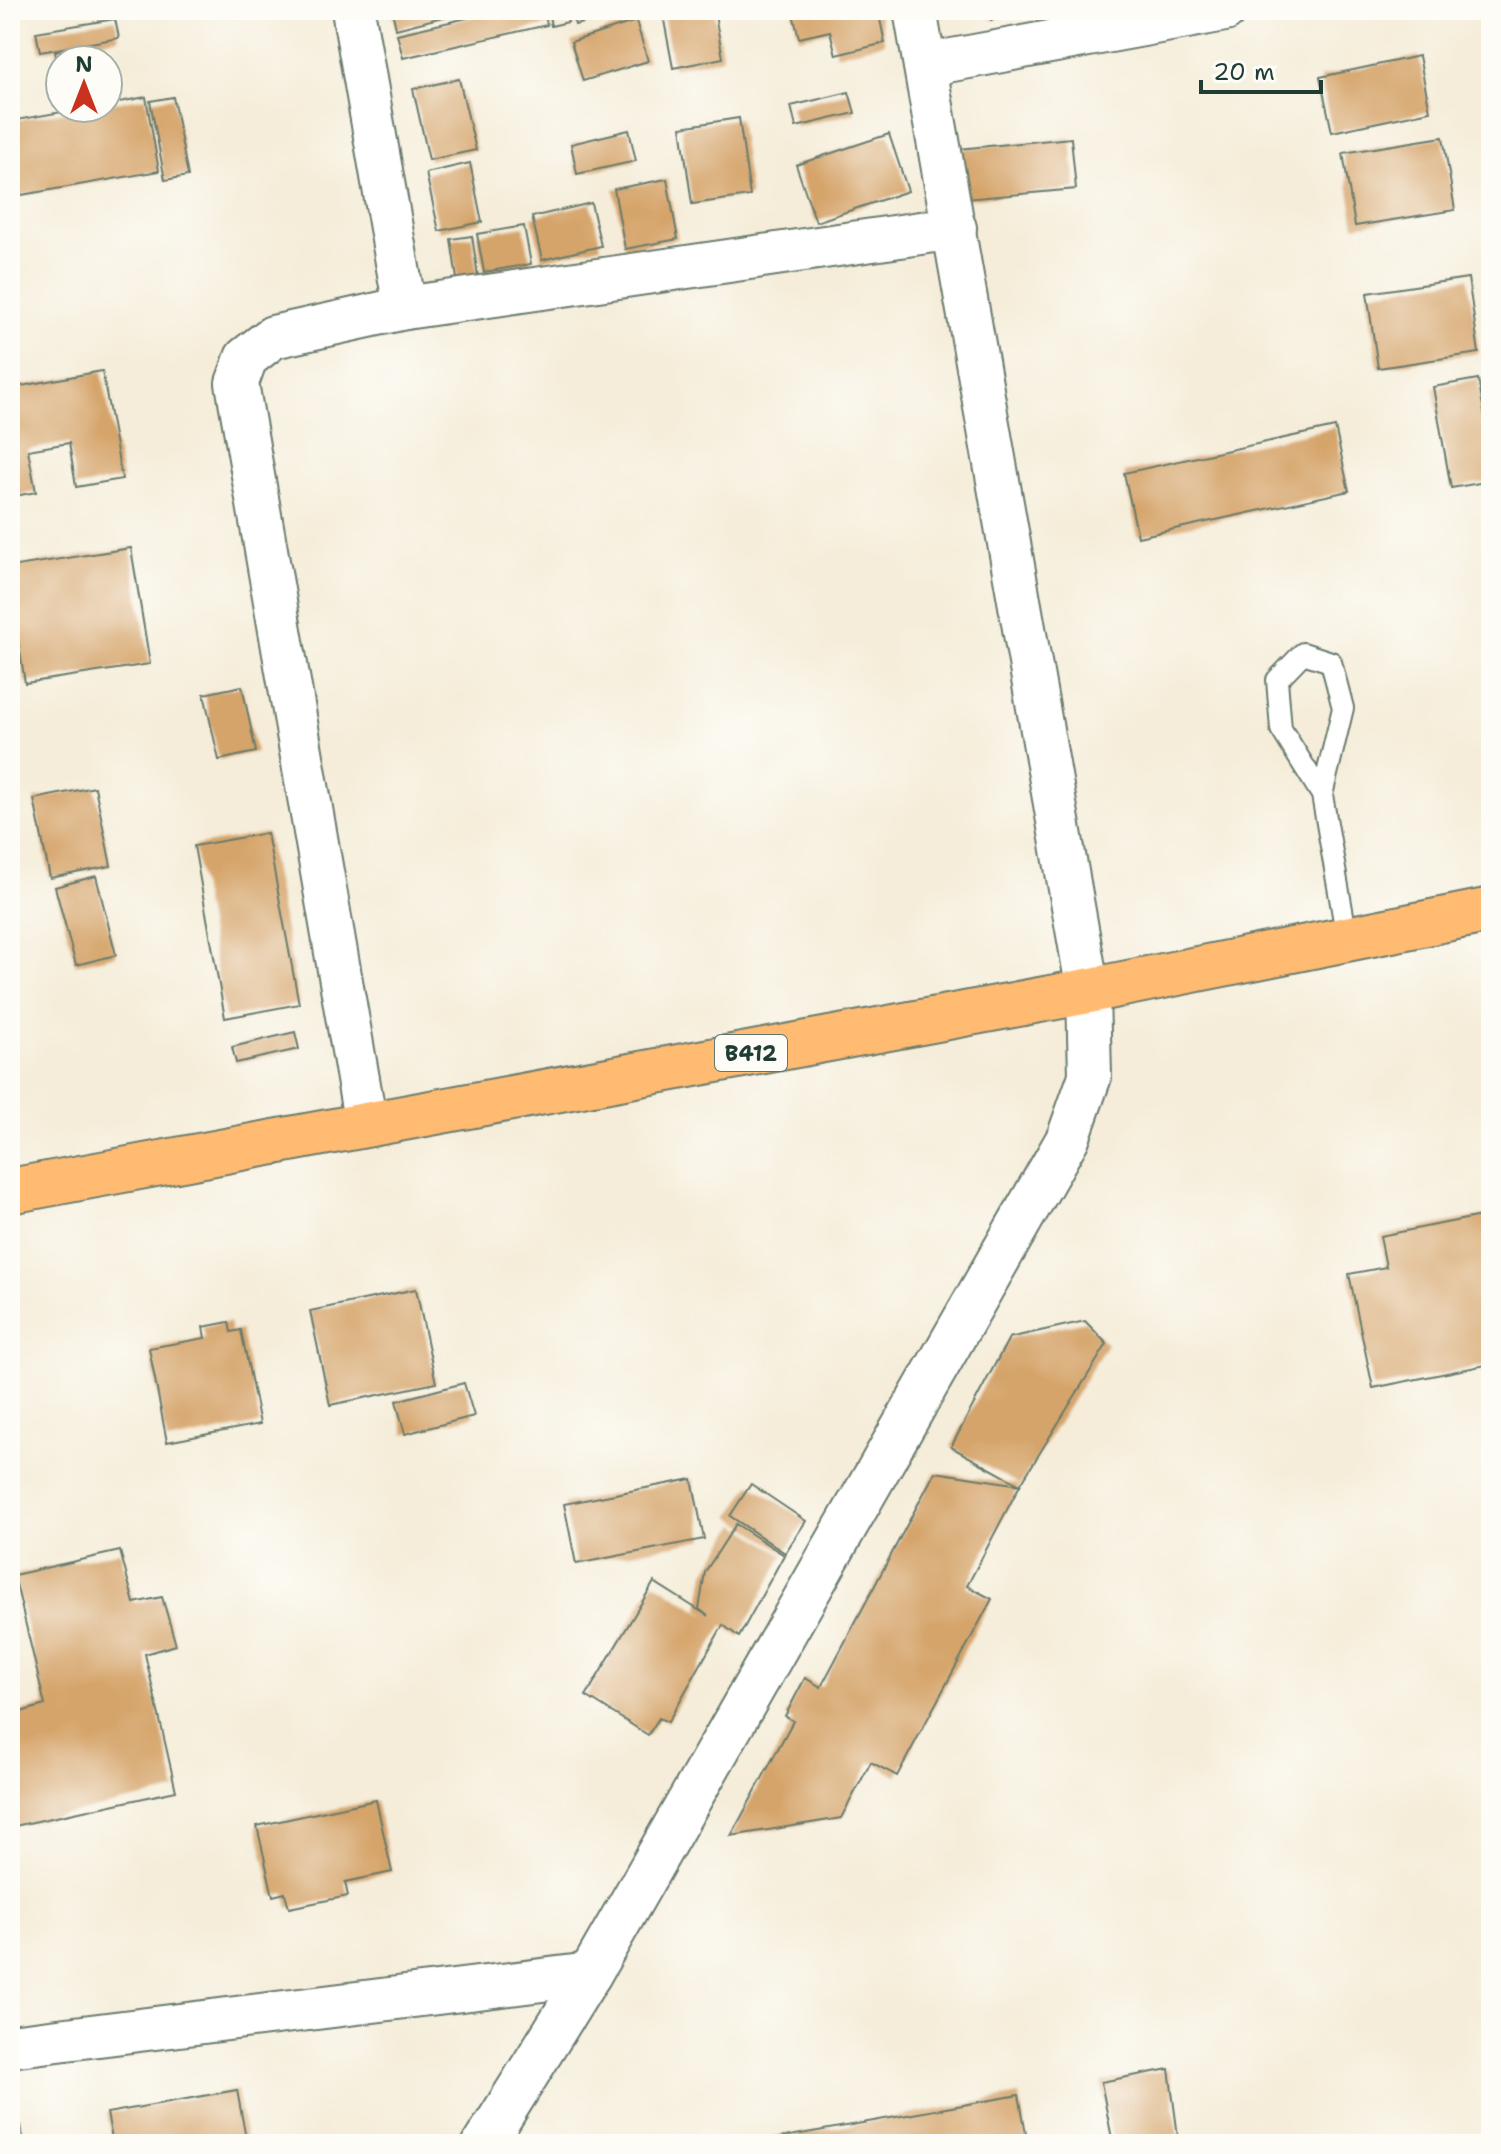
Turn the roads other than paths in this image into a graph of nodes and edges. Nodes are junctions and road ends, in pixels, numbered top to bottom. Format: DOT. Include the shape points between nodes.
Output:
graph roads {
  1 [pos="353,10"];
  2 [pos="915,10"];
  3 [pos="1225,10"];
  4 [pos="925,65"];
  5 [pos="955,228"];
  6 [pos="405,308"];
  7 [pos="1322,795"];
  8 [pos="1491,910"];
  9 [pos="1347,938"];
  10 [pos="1088,991"];
  11 [pos="366,1125"];
  12 [pos="10,1191"];
  13 [pos="590,1974"];
  14 [pos="10,2046"];
  15 [pos="484,2144"];
  1 -- 6 [label="street"];
  2 -- 4 [label="street"];
  3 -- 4 [label="street"];
  4 -- 5 [label="street"];
  5 -- 6 [label="street"];
  5 -- 10 [label="street"];
  6 -- 11 [label="street" via="273,337 246,358 237,383"];
  7 -- 7 [label="lane" via="1343,708 1331,662 1303,653 1277,680 1281,729"];
  7 -- 9 [label="lane"];
  8 -- 9 [label="main road, B412"];
  9 -- 10 [label="main road, B412"];
  10 -- 11 [label="main road, B412"];
  10 -- 13 [label="street" via="1090,1076 1068,1138"];
  11 -- 12 [label="main road, B412"];
  13 -- 14 [label="street"];
  13 -- 15 [label="street"];
}
